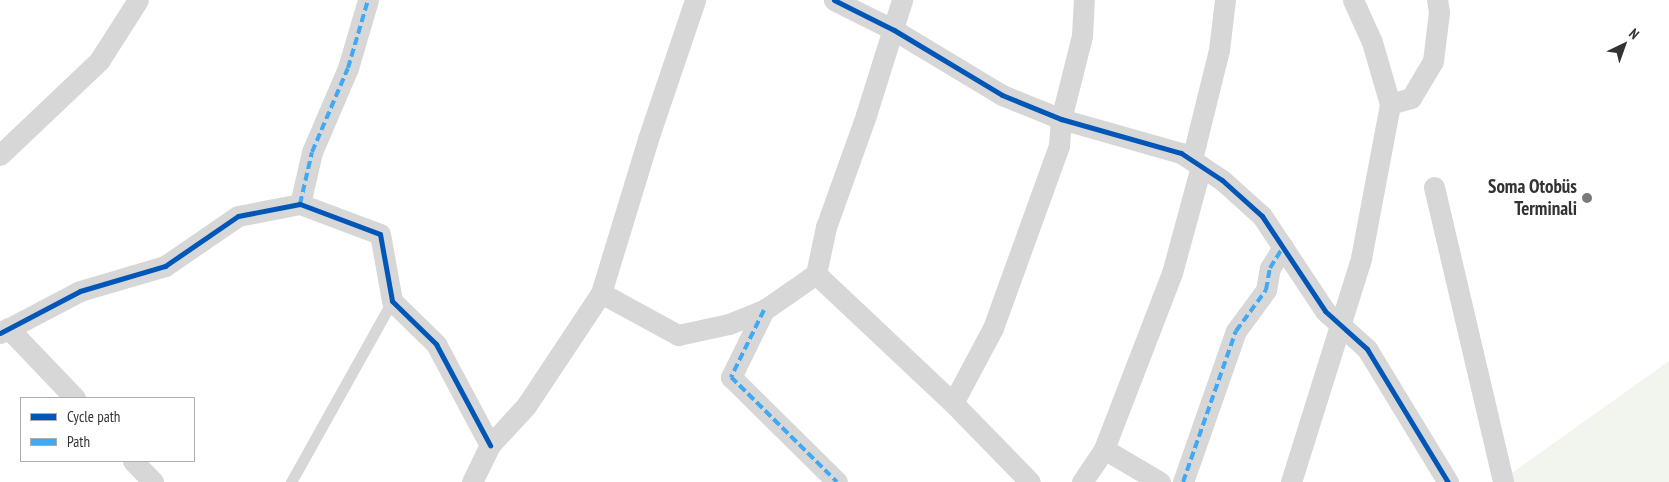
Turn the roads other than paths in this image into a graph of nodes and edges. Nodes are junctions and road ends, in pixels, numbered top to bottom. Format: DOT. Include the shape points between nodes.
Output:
graph roads {
  1 [pos="138,0"];
  2 [pos="368,0"];
  3 [pos="695,0"];
  4 [pos="834,0"];
  5 [pos="902,0"];
  6 [pos="1084,0"];
  7 [pos="1226,0"];
  8 [pos="1353,0"];
  9 [pos="1437,0"];
  10 [pos="894,30"];
  11 [pos="1390,104"];
  12 [pos="1060,119"];
  13 [pos="0,155"];
  14 [pos="1196,162"];
  15 [pos="1434,187"];
  16 [pos="300,204"];
  17 [pos="1283,247"];
  18 [pos="816,274"];
  19 [pos="601,293"];
  20 [pos="392,301"];
  21 [pos="764,310"];
  22 [pos="1339,324"];
  23 [pos="4,330"];
  24 [pos="74,397"];
  25 [pos="953,403"];
  26 [pos="490,445"];
  27 [pos="1104,449"];
  28 [pos="134,462"];
  29 [pos="153,482"];
  30 [pos="291,482"];
  31 [pos="472,482"];
  32 [pos="838,482"];
  33 [pos="1030,482"];
  34 [pos="1082,482"];
  35 [pos="1160,482"];
  36 [pos="1182,482"];
  37 [pos="1291,482"];
  38 [pos="1448,482"];
  39 [pos="1503,482"];
  1 -- 13 [label="street" via="99,60"];
  2 -- 16 [label="street" via="348,68 312,152"];
  3 -- 19 [label="street"];
  4 -- 10 [label="street"];
  5 -- 10 [label="street"];
  6 -- 12 [label="street" via="1082,36"];
  7 -- 14 [label="street"];
  8 -- 11 [label="street" via="1372,42"];
  9 -- 11 [label="street" via="1439,12 1433,61 1411,98"];
  10 -- 12 [label="street" via="1002,95"];
  10 -- 18 [label="street" via="826,227"];
  11 -- 22 [label="street" via="1361,258"];
  12 -- 14 [label="street" via="1181,152"];
  12 -- 25 [label="street" via="1058,146 993,328"];
  14 -- 17 [label="street" via="1222,180 1262,216"];
  14 -- 27 [label="street" via="1172,273"];
  15 -- 39 [label="street"];
  16 -- 20 [label="street" via="380,234"];
  16 -- 23 [label="street" via="238,216 165,266 80,290"];
  17 -- 22 [label="street" via="1325,311"];
  17 -- 36 [label="street" via="1270,268 1266,290 1236,331"];
  18 -- 21 [label="street"];
  18 -- 25 [label="street"];
  19 -- 21 [label="street" via="678,335 729,324"];
  19 -- 26 [label="street" via="526,406"];
  20 -- 26 [label="street" via="436,344"];
  20 -- 30 [label="lane"];
  21 -- 32 [label="street" via="731,377"];
  22 -- 37 [label="street"];
  22 -- 38 [label="street" via="1367,349"];
  23 -- 24 [label="street"];
  25 -- 33 [label="street"];
  26 -- 31 [label="street"];
  27 -- 34 [label="street"];
  27 -- 35 [label="street"];
  28 -- 29 [label="street"];
}
